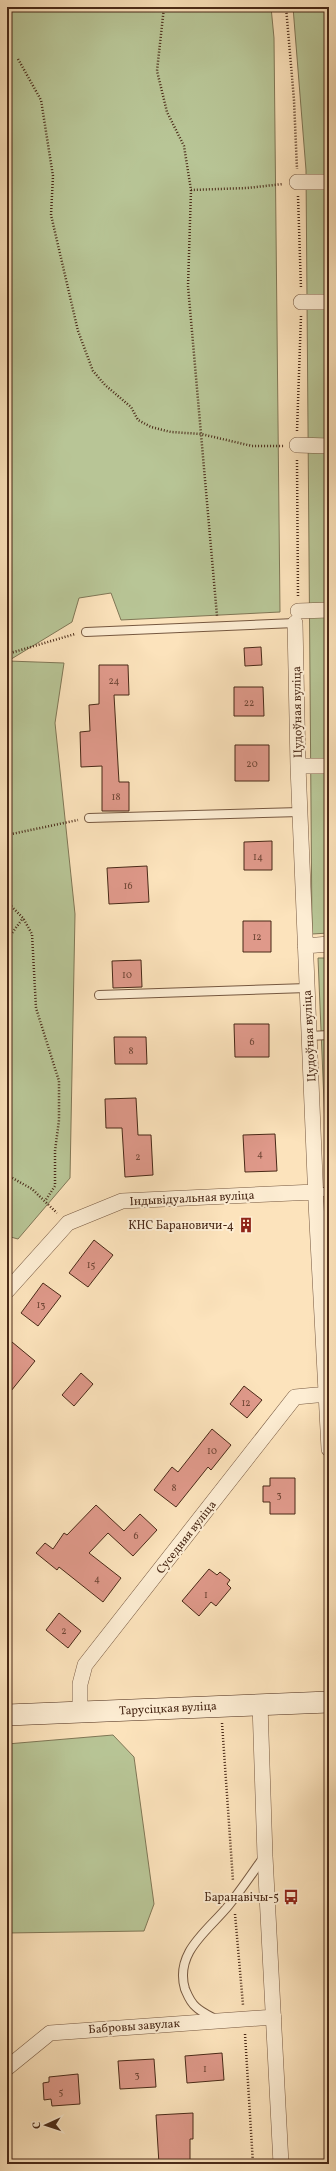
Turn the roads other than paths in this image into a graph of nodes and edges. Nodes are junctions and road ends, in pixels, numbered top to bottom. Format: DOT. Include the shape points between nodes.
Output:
graph roads {
  1 [pos="297,182"];
  2 [pos="329,182"];
  3 [pos="301,302"];
  4 [pos="329,302"];
  5 [pos="297,445"];
  6 [pos="329,446"];
  7 [pos="329,610"];
  8 [pos="296,617"];
  9 [pos="86,632"];
  10 [pos="298,766"];
  11 [pos="329,766"];
  12 [pos="300,812"];
  13 [pos="89,818"];
  14 [pos="329,944"];
  15 [pos="305,946"];
  16 [pos="307,988"];
  17 [pos="99,995"];
  18 [pos="329,1035"];
  19 [pos="309,1036"];
  20 [pos="322,1192"];
  21 [pos="7,1291"];
  22 [pos="326,1343"];
  23 [pos="327,1394"];
  24 [pos="329,1449"];
  25 [pos="329,1702"];
  26 [pos="260,1704"];
  27 [pos="80,1712"];
  28 [pos="7,1715"];
  29 [pos="265,1856"];
  30 [pos="274,2017"];
  31 [pos="218,2020"];
  32 [pos="7,2068"];
  33 [pos="281,2164"];
  1 -- 2 [label="street"];
  3 -- 4 [label="street"];
  5 -- 6 [label="street"];
  7 -- 8 [label="street"];
  8 -- 9 [label="lane" via="218,626"];
  8 -- 10 [label="street, Цудоўная вуліца"];
  10 -- 11 [label="street"];
  10 -- 12 [label="street, Цудоўная вуліца"];
  12 -- 13 [label="lane"];
  12 -- 15 [label="street, Цудоўная вуліца"];
  14 -- 15 [label="street"];
  15 -- 16 [label="street, Цудоўная вуліца"];
  16 -- 17 [label="lane"];
  16 -- 19 [label="street, Цудоўная вуліца"];
  18 -- 19 [label="lane"];
  19 -- 20 [label="street, Цудоўная вуліца"];
  20 -- 21 [label="street, Індывідуальная вуліца" via="122,1201 68,1223"];
  20 -- 22 [label="street, Цудоўная вуліца"];
  22 -- 23 [label="street, Цудоўная вуліца"];
  23 -- 24 [label="street, Цудоўная вуліца"];
  23 -- 27 [label="street, Суседняя вуліца" via="295,1397 90,1659 80,1684"];
  25 -- 26 [label="street, Тарусіцкая вуліца"];
  26 -- 27 [label="street, Тарусіцкая вуліца"];
  26 -- 29 [label="street"];
  27 -- 28 [label="street, Тарусіцкая вуліца"];
  29 -- 30 [label="street"];
  29 -- 31 [label="lane" via="234,1898 191,1948 183,1966 183,1981 189,2000 196,2008"];
  30 -- 31 [label="street, Бабровы завулак"];
  30 -- 33 [label="street"];
  31 -- 32 [label="street, Бабровы завулак" via="50,2033"];
}
